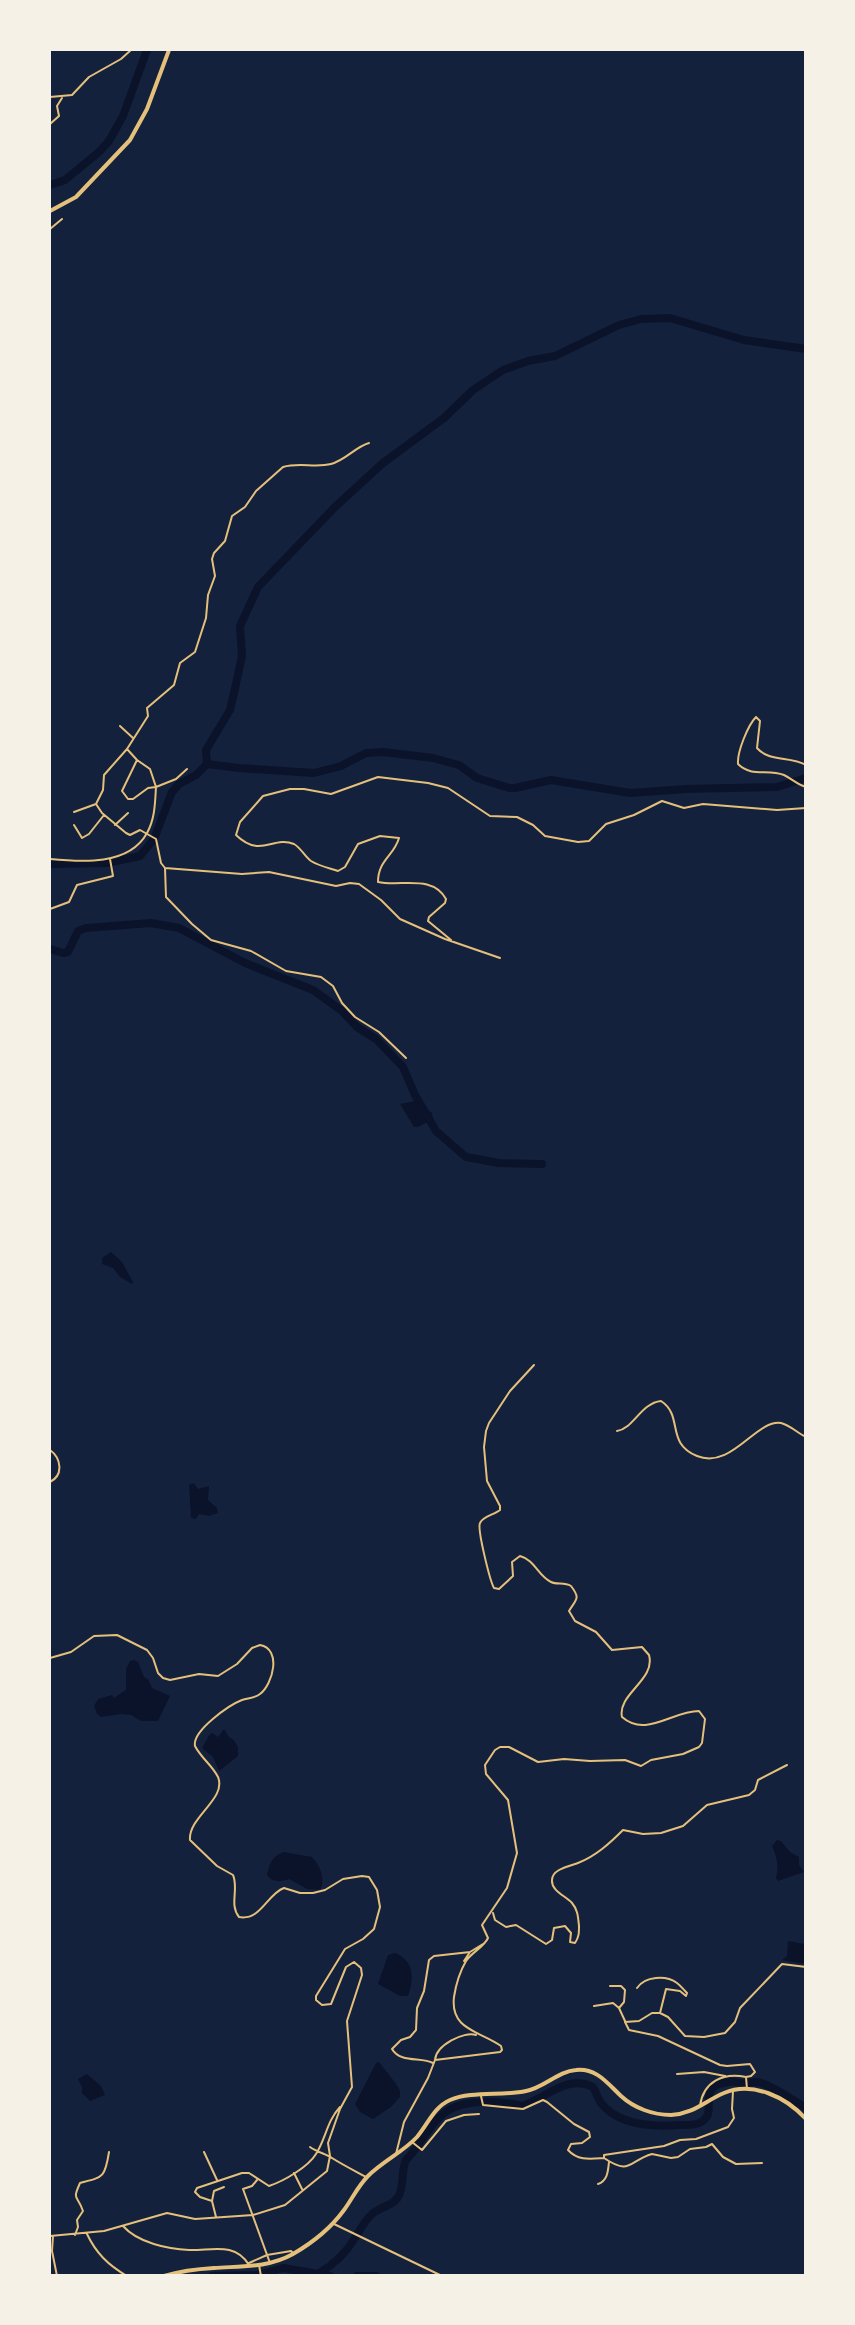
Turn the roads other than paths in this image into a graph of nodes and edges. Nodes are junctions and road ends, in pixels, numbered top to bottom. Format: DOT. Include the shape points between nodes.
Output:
graph roads {
  1 [pos="132,50"];
  2 [pos="169,50"];
  3 [pos="50,97"];
  4 [pos="62,98"];
  5 [pos="50,124"];
  6 [pos="50,211"];
  7 [pos="62,219"];
  8 [pos="50,229"];
  9 [pos="369,443"];
  10 [pos="120,726"];
  11 [pos="133,739"];
  12 [pos="127,749"];
  13 [pos="137,760"];
  14 [pos="806,765"];
  15 [pos="187,769"];
  16 [pos="156,787"];
  17 [pos="806,787"];
  18 [pos="96,804"];
  19 [pos="806,808"];
  20 [pos="74,812"];
  21 [pos="128,813"];
  22 [pos="104,815"];
  23 [pos="74,825"];
  24 [pos="115,825"];
  25 [pos="147,834"];
  26 [pos="50,859"];
  27 [pos="111,861"];
  28 [pos="165,868"];
  29 [pos="50,909"];
  30 [pos="451,940"];
  31 [pos="500,958"];
  32 [pos="406,1058"];
  33 [pos="534,1365"];
  34 [pos="617,1431"];
  35 [pos="806,1437"];
  36 [pos="50,1450"];
  37 [pos="50,1482"];
  38 [pos="50,1658"];
  39 [pos="787,1765"];
  40 [pos="495,1907"];
  41 [pos="485,1944"];
  42 [pos="470,1952"];
  43 [pos="464,1964"];
  44 [pos="806,1967"];
  45 [pos="610,1986"];
  46 [pos="637,1988"];
  47 [pos="594,2006"];
  48 [pos="619,2008"];
  49 [pos="660,2013"];
  50 [pos="626,2022"];
  51 [pos="477,2035"];
  52 [pos="434,2062"];
  53 [pos="678,2074"];
  54 [pos="725,2076"];
  55 [pos="746,2077"];
  56 [pos="747,2087"];
  57 [pos="734,2090"];
  58 [pos="482,2098"];
  59 [pos="342,2105"];
  60 [pos="701,2107"];
  61 [pos="480,2114"];
  62 [pos="806,2119"];
  63 [pos="328,2123"];
  64 [pos="334,2125"];
  65 [pos="414,2143"];
  66 [pos="310,2147"];
  67 [pos="109,2152"];
  68 [pos="204,2152"];
  69 [pos="318,2152"];
  70 [pos="396,2155"];
  71 [pos="330,2156"];
  72 [pos="604,2158"];
  73 [pos="609,2162"];
  74 [pos="762,2163"];
  75 [pos="294,2173"];
  76 [pos="366,2177"];
  77 [pos="217,2180"];
  78 [pos="257,2180"];
  79 [pos="598,2184"];
  80 [pos="224,2187"];
  81 [pos="302,2191"];
  82 [pos="212,2201"];
  83 [pos="253,2215"];
  84 [pos="216,2217"];
  85 [pos="333,2223"];
  86 [pos="123,2226"];
  87 [pos="87,2234"];
  88 [pos="75,2235"];
  89 [pos="51,2236"];
  90 [pos="293,2254"];
  91 [pos="267,2255"];
  92 [pos="270,2263"];
  93 [pos="249,2265"];
  94 [pos="260,2267"];
  95 [pos="172,2275"];
  96 [pos="57,2276"];
  97 [pos="127,2276"];
  98 [pos="164,2276"];
  99 [pos="261,2276"];
  100 [pos="442,2276"];
  1 -- 4 [label="street" via="88,77 72,95"];
  2 -- 6 [label="main road" via="147,110 130,140 83,191"];
  3 -- 4 [label="street"];
  4 -- 5 [label="street" via="57,106 59,116"];
  7 -- 8 [label="street"];
  9 -- 11 [label="street" via="335,463 284,467 232,516 225,541 212,559 215,576 195,652 180,663 174,685 147,708 148,716"];
  10 -- 11 [label="street"];
  11 -- 12 [label="street"];
  12 -- 13 [label="street"];
  12 -- 18 [label="street" via="104,775 104,790"];
  13 -- 16 [label="street" via="150,769"];
  13 -- 16 [label="street" via="123,795 133,799"];
  14 -- 17 [label="street" via="764,754 757,748 760,721 756,717 750,723 740,748 738,764 743,770 784,776"];
  15 -- 16 [label="street" via="176,779"];
  16 -- 25 [label="street"];
  18 -- 20 [label="street"];
  18 -- 22 [label="street"];
  19 -- 30 [label="street" via="777,810 703,804 684,808 662,801 606,824 589,842 578,843 545,836 517,817 490,816 447,788 378,777 331,794 290,789 262,796 240,822 236,835 245,843 256,847 295,844 310,861 338,871 345,867 358,844 380,836 399,838 379,870 378,882 435,886 446,899 428,921"];
  21 -- 24 [label="street"];
  22 -- 23 [label="street" via="82,837"];
  22 -- 24 [label="street"];
  24 -- 25 [label="street" via="126,834 140,830"];
  25 -- 27 [label="street"];
  25 -- 28 [label="street" via="156,839"];
  26 -- 27 [label="street"];
  27 -- 29 [label="street" via="113,876 80,884 69,902"];
  28 -- 30 [label="street" via="269,872 336,886 359,884 400,919"];
  28 -- 32 [label="street" via="166,897 211,940 251,951 286,971 321,976 355,1017 379,1032"];
  30 -- 31 [label="street"];
  33 -- 40 [label="street" via="510,1390 486,1431 487,1481 500,1506 479,1526 491,1582 496,1589 511,1578 512,1562 520,1556 552,1583 571,1586 577,1601 569,1611 575,1621 599,1635 612,1650 642,1647 649,1655 650,1667 626,1701 622,1718 645,1726 696,1711 705,1724 699,1747 641,1766 625,1760 538,1762 509,1747 495,1750 485,1765 486,1774 508,1800 517,1848 515,1867"];
  34 -- 35 [label="street" via="652,1403 661,1401 673,1412 678,1440 700,1457 730,1452 773,1424 786,1425"];
  36 -- 37 [label="street" via="58,1460 59,1472"];
  38 -- 59 [label="street" via="71,1652 94,1636 117,1635 147,1650 158,1673 170,1680 199,1674 218,1676 256,1646 264,1645 271,1651 273,1670 264,1691 235,1704 196,1737 195,1746 212,1766 219,1782 217,1793 192,1828 190,1840 216,1866 233,1875 234,1909 242,1918 257,1913 284,1888 306,1894 362,1875 374,1882 380,1907 374,1929 345,1948 316,1996 322,2005 331,2004 346,1966 354,1962 362,1968 347,2021 352,2087"];
  39 -- 40 [label="street" via="758,1780 749,1795 707,1805 683,1826 654,1834 623,1830 604,1848 552,1876 554,1888 577,1911 579,1932 575,1943 570,1942 571,1933 565,1926 554,1928 552,1940 546,1944 516,1925 506,1928 493,1917"];
  40 -- 41 [label="street" via="482,1925 488,1938"];
  41 -- 42 [label="street"];
  41 -- 43 [label="street"];
  42 -- 43 [label="street"];
  42 -- 52 [label="street" via="429,1960 417,2008 416,2030 392,2049 400,2056"];
  43 -- 51 [label="street" via="456,1983 453,2008 456,2019"];
  44 -- 49 [label="street" via="782,1964 740,2008 725,2033 685,2036"];
  45 -- 48 [label="street" via="625,1990"];
  46 -- 49 [label="street" via="642,1982 657,1978 673,1981 687,1993 686,1996 666,1989"];
  47 -- 48 [label="street" via="613,2003"];
  48 -- 50 [label="street"];
  49 -- 50 [label="street"];
  50 -- 55 [label="street" via="629,2030 658,2036 720,2065 750,2064 754,2075"];
  51 -- 52 [label="street" via="454,2038 435,2055"];
  51 -- 52 [label="street" via="498,2043 502,2050"];
  52 -- 70 [label="street" via="400,2132"];
  53 -- 54 [label="street" via="704,2072"];
  54 -- 55 [label="street"];
  54 -- 60 [label="street" via="706,2088"];
  55 -- 56 [label="street"];
  56 -- 57 [label="main road"];
  56 -- 62 [label="main road" via="770,2093"];
  57 -- 60 [label="main road"];
  57 -- 72 [label="street" via="734,2118 728,2127 696,2139 616,2152"];
  58 -- 60 [label="main road" via="535,2089 576,2070 600,2076 626,2100 654,2113 677,2114"];
  58 -- 65 [label="main road" via="453,2099 441,2105"];
  58 -- 72 [label="street" via="483,2104 508,2109 523,2109 545,2101 589,2132 585,2142 571,2144 570,2153 584,2160"];
  59 -- 63 [label="street"];
  59 -- 64 [label="street"];
  61 -- 65 [label="street" via="446,2121 420,2149"];
  63 -- 64 [label="street"];
  63 -- 69 [label="street"];
  64 -- 71 [label="street" via="328,2143"];
  65 -- 70 [label="main road"];
  66 -- 69 [label="street"];
  67 -- 88 [label="street" via="103,2175 80,2183 75,2192 83,2211"];
  68 -- 77 [label="street"];
  69 -- 71 [label="street"];
  69 -- 75 [label="street"];
  70 -- 76 [label="main road"];
  71 -- 76 [label="street"];
  71 -- 81 [label="street" via="327,2172"];
  72 -- 73 [label="street"];
  73 -- 74 [label="street" via="630,2166 652,2154 675,2157 712,2144 736,2164"];
  73 -- 79 [label="street" via="606,2177"];
  75 -- 78 [label="street" via="269,2186"];
  75 -- 81 [label="street"];
  76 -- 85 [label="main road"];
  77 -- 78 [label="street" via="243,2173"];
  77 -- 82 [label="street" via="195,2190 200,2197"];
  78 -- 83 [label="street" via="243,2189"];
  80 -- 82 [label="street" via="214,2191"];
  81 -- 83 [label="street" via="285,2205"];
  82 -- 84 [label="street"];
  83 -- 84 [label="street"];
  83 -- 91 [label="street"];
  84 -- 86 [label="street" via="195,2219 167,2213"];
  85 -- 90 [label="main road"];
  85 -- 100 [label="street"];
  86 -- 87 [label="street"];
  86 -- 93 [label="street" via="163,2247 218,2247 236,2253"];
  87 -- 88 [label="street"];
  87 -- 97 [label="street" via="105,2262"];
  88 -- 89 [label="street"];
  89 -- 96 [label="street"];
  90 -- 91 [label="street" via="291,2251"];
  90 -- 92 [label="main road"];
  91 -- 92 [label="street"];
  91 -- 93 [label="street"];
  92 -- 94 [label="main road"];
  93 -- 94 [label="main road"];
  93 -- 95 [label="main road"];
  94 -- 99 [label="street"];
  95 -- 98 [label="main road"];
}
